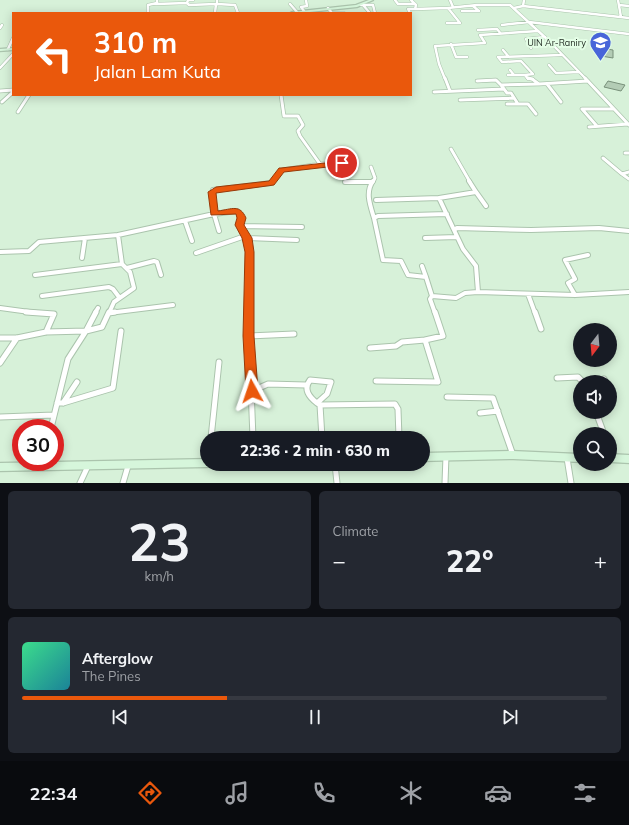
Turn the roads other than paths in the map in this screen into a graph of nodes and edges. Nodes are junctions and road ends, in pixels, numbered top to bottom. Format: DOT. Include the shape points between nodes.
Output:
graph roads {
  1 [pos="157,0"];
  2 [pos="193,0"];
  3 [pos="217,0"];
  4 [pos="306,0"];
  5 [pos="370,0"];
  6 [pos="395,0"];
  7 [pos="411,0"];
  8 [pos="450,0"];
  9 [pos="474,0"];
  10 [pos="496,0"];
  11 [pos="524,0"];
  12 [pos="618,0"];
  13 [pos="187,3"];
  14 [pos="156,4"];
  15 [pos="216,4"];
  16 [pos="290,4"];
  17 [pos="415,4"];
  18 [pos="500,4"];
  19 [pos="362,5"];
  20 [pos="477,5"];
  21 [pos="619,5"];
  22 [pos="473,6"];
  23 [pos="523,6"];
  24 [pos="629,6"];
  25 [pos="452,7"];
  26 [pos="328,8"];
  27 [pos="448,8"];
  28 [pos="514,8"];
  29 [pos="415,9"];
  30 [pos="419,9"];
  31 [pos="462,11"];
  32 [pos="148,12"];
  33 [pos="215,12"];
  34 [pos="238,12"];
  35 [pos="297,12"];
  36 [pos="305,12"];
  37 [pos="332,12"];
  38 [pos="369,12"];
  39 [pos="375,12"];
  40 [pos="410,12"];
  41 [pos="421,12"];
  42 [pos="621,18"];
  43 [pos="629,18"];
  44 [pos="529,22"];
  45 [pos="447,23"];
  46 [pos="2,25"];
  47 [pos="502,25"];
  48 [pos="0,28"];
  49 [pos="478,30"];
  50 [pos="512,30"];
  51 [pos="538,31"];
  52 [pos="515,33"];
  53 [pos="501,34"];
  54 [pos="629,34"];
  55 [pos="544,37"];
  56 [pos="451,44"];
  57 [pos="11,45"];
  58 [pos="531,48"];
  59 [pos="8,49"];
  60 [pos="12,49"];
  61 [pos="0,50"];
  62 [pos="503,50"];
  63 [pos="12,55"];
  64 [pos="562,55"];
  65 [pos="466,57"];
  66 [pos="509,57"];
  67 [pos="549,66"];
  68 [pos="0,68"];
  69 [pos="510,70"];
  70 [pos="579,72"];
  71 [pos="508,75"];
  72 [pos="514,75"];
  73 [pos="525,75"];
  74 [pos="477,81"];
  75 [pos="588,81"];
  76 [pos="539,84"];
  77 [pos="547,84"];
  78 [pos="501,85"];
  79 [pos="504,89"];
  80 [pos="0,90"];
  81 [pos="12,91"];
  82 [pos="450,91"];
  83 [pos="12,92"];
  84 [pos="434,92"];
  85 [pos="28,96"];
  86 [pos="281,96"];
  87 [pos="514,98"];
  88 [pos="460,100"];
  89 [pos="2,102"];
  90 [pos="561,102"];
  91 [pos="507,104"];
  92 [pos="518,104"];
  93 [pos="614,108"];
  94 [pos="18,112"];
  95 [pos="536,114"];
  96 [pos="628,124"];
  97 [pos="596,125"];
  98 [pos="589,127"];
  99 [pos="451,149"];
  100 [pos="603,158"];
  101 [pos="342,163"];
  102 [pos="320,164"];
  103 [pos="371,168"];
  104 [pos="629,172"];
  105 [pos="622,174"];
  106 [pos="629,179"];
  107 [pos="345,182"];
  108 [pos="371,182"];
  109 [pos="476,192"];
  110 [pos="439,198"];
  111 [pos="376,200"];
  112 [pos="486,206"];
  113 [pos="214,214"];
  114 [pos="447,214"];
  115 [pos="374,218"];
  116 [pos="185,221"];
  117 [pos="241,226"];
  118 [pos="302,227"];
  119 [pos="454,230"];
  120 [pos="219,231"];
  121 [pos="629,231"];
  122 [pos="118,235"];
  123 [pos="246,237"];
  124 [pos="457,237"];
  125 [pos="85,238"];
  126 [pos="425,238"];
  127 [pos="297,240"];
  128 [pos="192,241"];
  129 [pos="0,252"];
  130 [pos="196,253"];
  131 [pos="588,255"];
  132 [pos="82,258"];
  133 [pos="122,264"];
  134 [pos="422,266"];
  135 [pos="127,268"];
  136 [pos="35,275"];
  137 [pos="161,275"];
  138 [pos="426,277"];
  139 [pos="478,292"];
  140 [pos="629,292"];
  141 [pos="528,294"];
  142 [pos="575,295"];
  143 [pos="42,296"];
  144 [pos="432,296"];
  145 [pos="119,297"];
  146 [pos="173,305"];
  147 [pos="0,308"];
  148 [pos="98,308"];
  149 [pos="109,314"];
  150 [pos="541,329"];
  151 [pos="86,331"];
  152 [pos="121,331"];
  153 [pos="46,332"];
  154 [pos="294,334"];
  155 [pos="248,336"];
  156 [pos="0,338"];
  157 [pos="17,338"];
  158 [pos="425,340"];
  159 [pos="370,348"];
  160 [pos="219,362"];
  161 [pos="0,363"];
  162 [pos="573,377"];
  163 [pos="557,378"];
  164 [pos="376,381"];
  165 [pos="77,382"];
  166 [pos="306,385"];
  167 [pos="252,391"];
  168 [pos="447,397"];
  169 [pos="60,403"];
  170 [pos="319,404"];
  171 [pos="498,411"];
  172 [pos="480,413"];
  173 [pos="54,415"];
  174 [pos="0,417"];
  175 [pos="53,419"];
  176 [pos="212,431"];
  177 [pos="253,431"];
  178 [pos="321,431"];
  179 [pos="399,431"];
  180 [pos="513,455"];
  181 [pos="446,456"];
  182 [pos="430,457"];
  183 [pos="567,458"];
  184 [pos="573,458"];
  185 [pos="617,458"];
  186 [pos="629,459"];
  187 [pos="200,463"];
  188 [pos="64,465"];
  189 [pos="12,466"];
  190 [pos="88,466"];
  191 [pos="128,466"];
  192 [pos="0,467"];
  193 [pos="336,471"];
  194 [pos="80,483"];
  195 [pos="123,483"];
  196 [pos="337,483"];
  197 [pos="445,483"];
  198 [pos="571,483"];
  1 -- 14 [label="street"];
  2 -- 13 [label="street" via="188,0"];
  3 -- 15 [label="street"];
  4 -- 36 [label="street" via="307,6 301,7"];
  5 -- 19 [label="street"];
  6 -- 17 [label="street" via="398,4"];
  7 -- 17 [label="street"];
  8 -- 25 [label="street"];
  9 -- 20 [label="street"];
  10 -- 18 [label="street"];
  11 -- 23 [label="street"];
  12 -- 21 [label="street"];
  13 -- 14 [label="street"];
  13 -- 15 [label="street"];
  14 -- 32 [label="street" via="148,5"];
  15 -- 33 [label="street"];
  15 -- 34 [label="street" via="234,5"];
  16 -- 35 [label="street"];
  17 -- 29 [label="street"];
  18 -- 20 [label="street"];
  18 -- 28 [label="street"];
  19 -- 26 [label="street"];
  19 -- 38 [label="street"];
  19 -- 39 [label="street" via="373,5"];
  20 -- 22 [label="street"];
  21 -- 24 [label="street"];
  21 -- 42 [label="street"];
  22 -- 25 [label="street"];
  22 -- 31 [label="street" via="479,11"];
  23 -- 28 [label="street"];
  23 -- 42 [label="street"];
  25 -- 27 [label="street"];
  26 -- 36 [label="street"];
  26 -- 37 [label="street"];
  27 -- 30 [label="street"];
  27 -- 45 [label="street" via="460,22"];
  28 -- 44 [label="street"];
  29 -- 30 [label="street"];
  29 -- 40 [label="street" via="408,9"];
  30 -- 41 [label="street"];
  35 -- 36 [label="street"];
  42 -- 43 [label="street"];
  44 -- 47 [label="street"];
  44 -- 51 [label="street"];
  44 -- 54 [label="street"];
  46 -- 48 [label="street"];
  49 -- 53 [label="street" via="496,29"];
  50 -- 52 [label="street"];
  51 -- 52 [label="street"];
  51 -- 55 [label="street"];
  52 -- 53 [label="street"];
  53 -- 56 [label="street" via="480,35 485,43"];
  55 -- 58 [label="street" via="526,39"];
  55 -- 64 [label="street"];
  56 -- 65 [label="street" via="456,57"];
  56 -- 82 [label="street" via="434,46"];
  57 -- 59 [label="street"];
  59 -- 60 [label="street"];
  59 -- 61 [label="street"];
  62 -- 66 [label="street"];
  63 -- 68 [label="street"];
  64 -- 66 [label="street"];
  64 -- 70 [label="street"];
  66 -- 73 [label="street" via="498,58 502,62 521,62 533,74"];
  67 -- 70 [label="street" via="556,73"];
  69 -- 72 [label="street"];
  70 -- 75 [label="street"];
  71 -- 72 [label="street"];
  72 -- 73 [label="street"];
  73 -- 76 [label="street"];
  74 -- 78 [label="street" via="496,80"];
  75 -- 77 [label="street"];
  75 -- 93 [label="street"];
  76 -- 77 [label="street"];
  76 -- 78 [label="street"];
  77 -- 90 [label="street"];
  78 -- 79 [label="street"];
  79 -- 82 [label="street"];
  79 -- 87 [label="street"];
  80 -- 81 [label="street"];
  82 -- 84 [label="street"];
  83 -- 89 [label="street"];
  85 -- 94 [label="street"];
  86 -- 102 [label="street" via="284,116 298,116 303,125 298,134"];
  87 -- 88 [label="street"];
  87 -- 92 [label="street"];
  91 -- 92 [label="street"];
  92 -- 95 [label="street" via="528,104"];
  93 -- 96 [label="street"];
  93 -- 97 [label="street" via="582,109"];
  96 -- 97 [label="street"];
  97 -- 98 [label="street" via="598,127"];
  99 -- 109 [label="street"];
  100 -- 105 [label="street"];
  101 -- 102 [label="street"];
  102 -- 113 [label="street" via="280,171 271,183 212,190"];
  103 -- 108 [label="street" via="375,178"];
  104 -- 105 [label="street"];
  105 -- 106 [label="street"];
  107 -- 108 [label="street"];
  108 -- 115 [label="street" via="370,201"];
  109 -- 110 [label="street"];
  109 -- 112 [label="street"];
  110 -- 111 [label="street"];
  110 -- 114 [label="street"];
  113 -- 116 [label="street"];
  113 -- 117 [label="street" via="238,211 242,215"];
  113 -- 120 [label="street"];
  114 -- 115 [label="street"];
  114 -- 119 [label="street"];
  115 -- 138 [label="street" via="383,260 401,261 408,275"];
  116 -- 122 [label="street"];
  116 -- 128 [label="street"];
  117 -- 118 [label="street"];
  117 -- 123 [label="street"];
  119 -- 121 [label="street" via="585,228"];
  119 -- 124 [label="street"];
  122 -- 125 [label="street"];
  122 -- 133 [label="street"];
  123 -- 127 [label="street"];
  123 -- 130 [label="street"];
  123 -- 155 [label="street" via="249,252"];
  124 -- 126 [label="street"];
  124 -- 139 [label="street" via="466,256 476,266"];
  125 -- 129 [label="street" via="38,242 29,251"];
  125 -- 132 [label="street"];
  131 -- 142 [label="street" via="565,260 575,279 568,283"];
  133 -- 135 [label="street"];
  133 -- 136 [label="street"];
  134 -- 138 [label="street"];
  135 -- 137 [label="street" via="154,261 157,262"];
  135 -- 145 [label="street" via="134,288"];
  138 -- 144 [label="street"];
  139 -- 141 [label="street"];
  139 -- 144 [label="street" via="456,298"];
  140 -- 142 [label="street"];
  141 -- 142 [label="street"];
  141 -- 150 [label="street"];
  143 -- 145 [label="street" via="109,287"];
  144 -- 158 [label="street" via="430,299 442,336"];
  145 -- 149 [label="street"];
  146 -- 149 [label="street"];
  147 -- 153 [label="street" via="54,314"];
  148 -- 151 [label="street"];
  149 -- 151 [label="street" via="102,327"];
  151 -- 153 [label="street"];
  151 -- 169 [label="street" via="68,359"];
  152 -- 169 [label="street" via="113,388"];
  153 -- 157 [label="street"];
  154 -- 155 [label="street"];
  155 -- 167 [label="street"];
  156 -- 157 [label="street"];
  157 -- 161 [label="street"];
  158 -- 159 [label="street"];
  158 -- 164 [label="street" via="438,382"];
  160 -- 176 [label="street"];
  162 -- 163 [label="street"];
  165 -- 169 [label="street"];
  166 -- 167 [label="street" via="268,384"];
  166 -- 170 [label="street" via="310,399"];
  166 -- 170 [label="street" via="310,380 331,382 330,393"];
  167 -- 177 [label="street"];
  168 -- 171 [label="street" via="490,396 494,399"];
  169 -- 173 [label="street"];
  170 -- 178 [label="street"];
  170 -- 179 [label="street" via="395,404 398,409"];
  171 -- 172 [label="street"];
  171 -- 180 [label="street"];
  173 -- 174 [label="street"];
  173 -- 175 [label="street"];
  180 -- 181 [label="street"];
  180 -- 183 [label="street"];
  181 -- 182 [label="street"];
  181 -- 197 [label="street"];
  183 -- 184 [label="street"];
  183 -- 198 [label="street"];
  185 -- 186 [label="street"];
  187 -- 191 [label="street"];
  188 -- 190 [label="street"];
  189 -- 192 [label="street"];
  190 -- 191 [label="street"];
  190 -- 194 [label="street"];
  191 -- 195 [label="street"];
  193 -- 196 [label="street"];
}
